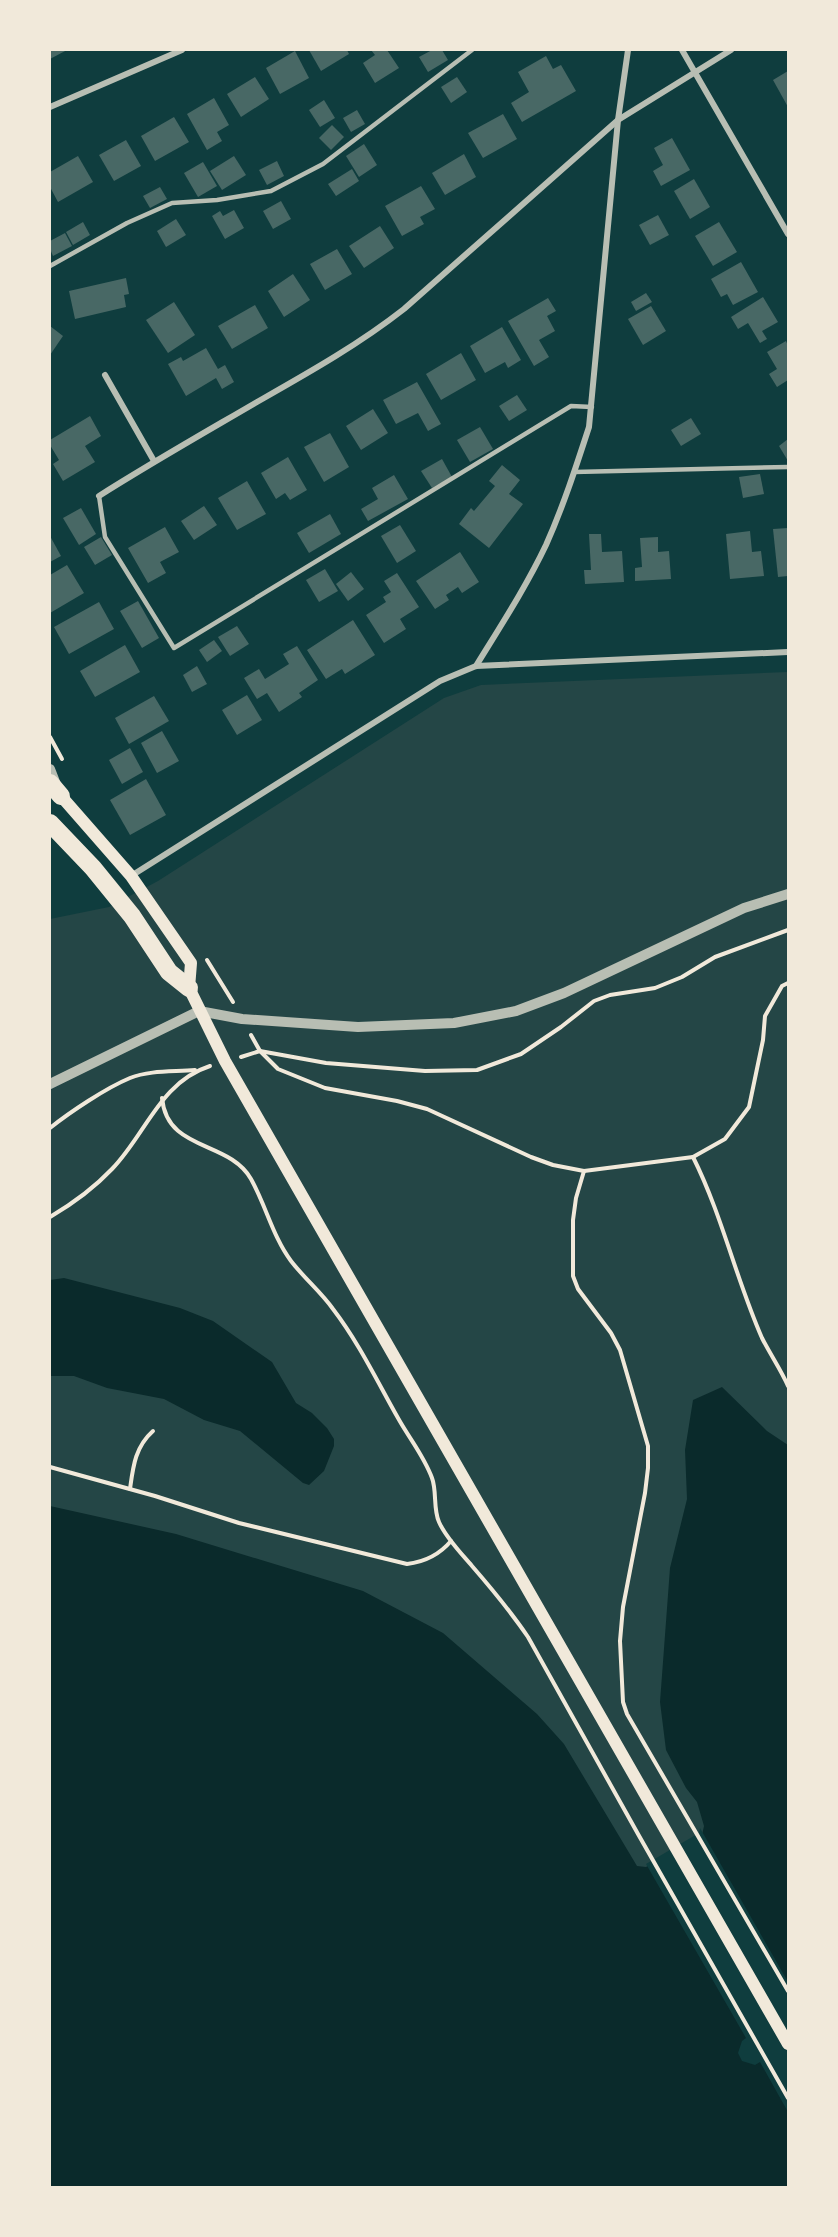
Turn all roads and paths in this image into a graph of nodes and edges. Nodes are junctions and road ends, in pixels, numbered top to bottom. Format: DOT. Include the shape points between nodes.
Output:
graph roads {
  1 [pos="182,50"];
  2 [pos="472,50"];
  3 [pos="628,50"];
  4 [pos="682,50"];
  5 [pos="731,50"];
  6 [pos="695,72"];
  7 [pos="50,107"];
  8 [pos="618,120"];
  9 [pos="789,234"];
  10 [pos="50,266"];
  11 [pos="105,375"];
  12 [pos="592,407"];
  13 [pos="154,461"];
  14 [pos="789,467"];
  15 [pos="574,472"];
  16 [pos="99,496"];
  17 [pos="789,652"];
  18 [pos="476,666"];
  19 [pos="50,737"];
  20 [pos="64,763"];
  21 [pos="50,769"];
  22 [pos="55,789"];
  23 [pos="50,824"];
  24 [pos="131,876"];
  25 [pos="789,894"];
  26 [pos="789,930"];
  27 [pos="789,982"];
  28 [pos="189,988"];
  29 [pos="199,1011"];
  30 [pos="50,1084"];
  31 [pos="162,1098"];
  32 [pos="50,1128"];
  33 [pos="693,1157"];
  34 [pos="584,1171"];
  35 [pos="50,1217"];
  36 [pos="789,1386"];
  37 [pos="153,1431"];
  38 [pos="50,1467"];
  39 [pos="130,1490"];
  40 [pos="451,1541"];
  41 [pos="789,1991"];
  42 [pos="789,2043"];
  43 [pos="789,2098"];
  1 -- 7 [label="street"];
  2 -- 10 [label="lane" via="323,164 271,191 172,203 127,222"];
  3 -- 8 [label="street"];
  4 -- 6 [label="street"];
  5 -- 6 [label="street"];
  6 -- 8 [label="street"];
  6 -- 9 [label="street"];
  8 -- 12 [label="street"];
  8 -- 13 [label="street" via="372,334"];
  11 -- 13 [label="street"];
  12 -- 15 [label="street"];
  12 -- 16 [label="lane" via="571,406 174,648 105,537"];
  13 -- 16 [label="street"];
  14 -- 15 [label="lane"];
  15 -- 18 [label="street" via="545,545"];
  17 -- 18 [label="street"];
  18 -- 24 [label="street" via="440,681"];
  19 -- 20 [label="path"];
  21 -- 22 [label="street"];
  22 -- 24 [label="main road"];
  23 -- 28 [label="highway" via="132,916 169,972"];
  24 -- 28 [label="main road" via="191,963"];
  25 -- 29 [label="street" via="744,908 564,993 516,1011 454,1023 358,1027 242,1019"];
  26 -- 34 [label="path" via="715,957 655,988 594,1001 521,1054 477,1070 414,1071 326,1063 260,1051 278,1069 325,1088 426,1109 531,1157"];
  27 -- 33 [label="path" via="782,986 765,1016 749,1107 725,1139"];
  28 -- 29 [label="main road"];
  29 -- 30 [label="street"];
  29 -- 42 [label="main road"];
  31 -- 32 [label="path" via="198,1070 130,1078"];
  31 -- 35 [label="path" via="113,1168"];
  31 -- 40 [label="path" via="167,1117 180,1135 219,1152 251,1178 291,1262 351,1334 417,1449 432,1479 439,1522"];
  33 -- 34 [label="path"];
  33 -- 36 [label="path" via="763,1339"];
  34 -- 41 [label="path" via="573,1220 573,1276 620,1350 648,1446 645,1493 623,1607 623,1702"];
  37 -- 39 [label="path" via="135,1457"];
  38 -- 39 [label="path"];
  39 -- 40 [label="path" via="240,1523 407,1564 421,1562"];
  40 -- 43 [label="path" via="528,1637"];
}
